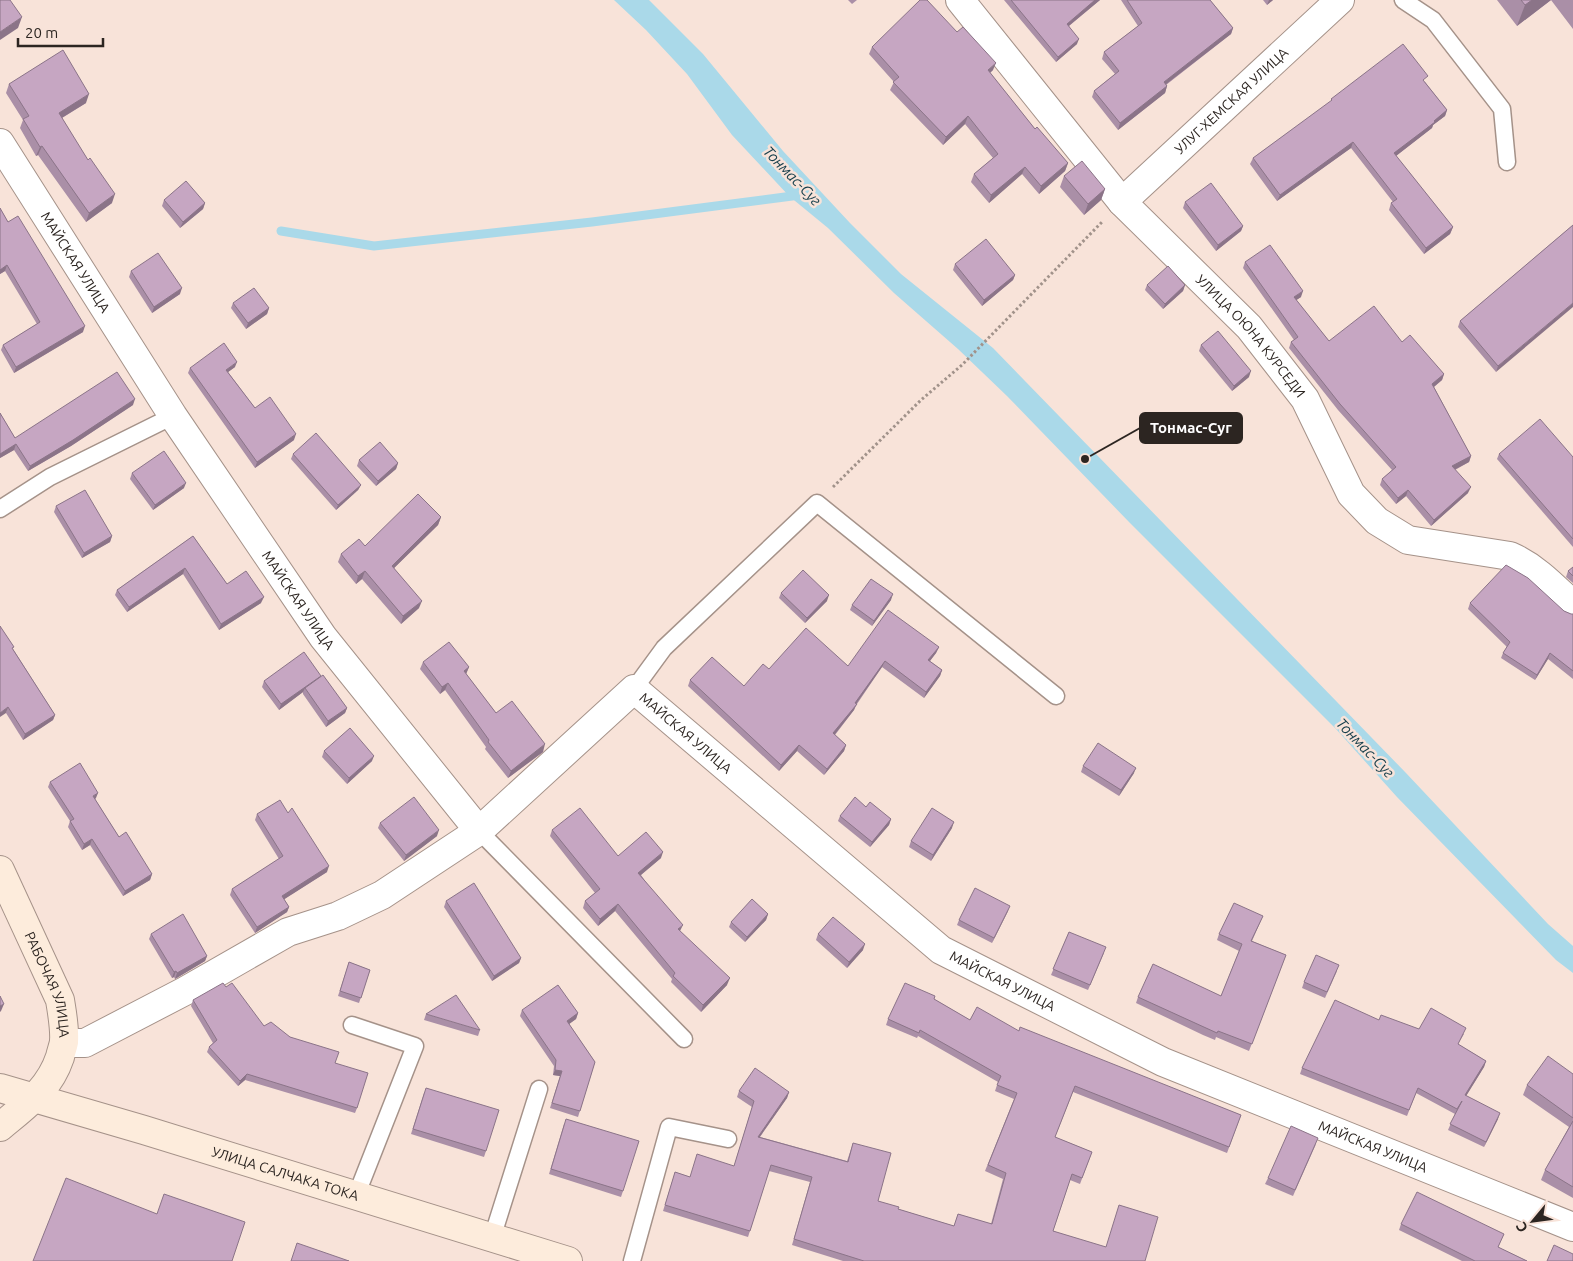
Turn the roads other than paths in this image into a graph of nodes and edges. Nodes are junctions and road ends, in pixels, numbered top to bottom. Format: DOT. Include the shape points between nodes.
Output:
graph roads {
  1 [pos="960,0"];
  2 [pos="1340,0"];
  3 [pos="1403,0"];
  4 [pos="0,143"];
  5 [pos="1507,162"];
  6 [pos="1122,202"];
  7 [pos="173,416"];
  8 [pos="0,509"];
  9 [pos="1573,605"];
  10 [pos="634,689"];
  11 [pos="1056,696"];
  12 [pos="479,831"];
  13 [pos="0,870"];
  14 [pos="352,1025"];
  15 [pos="684,1039"];
  16 [pos="64,1043"];
  17 [pos="0,1088"];
  18 [pos="539,1090"];
  19 [pos="34,1098"];
  20 [pos="0,1127"];
  21 [pos="728,1140"];
  22 [pos="356,1196"];
  23 [pos="1573,1227"];
  24 [pos="492,1238"];
  25 [pos="568,1261"];
  26 [pos="632,1261"];
  1 -- 6 [label="street, УЛИЦА ОЮНА КУРСЕДИ"];
  2 -- 6 [label="street, УЛУГ-ХЕМСКАЯ УЛИЦА"];
  3 -- 5 [label="lane" via="1433,20 1502,109"];
  4 -- 7 [label="street, МАЙСКАЯ УЛИЦА"];
  6 -- 9 [label="street, УЛИЦА ОЮНА КУРСЕДИ" via="1249,327 1305,399 1351,494 1377,521 1408,540 1510,556 1537,571"];
  7 -- 8 [label="lane" via="50,477"];
  7 -- 12 [label="street, МАЙСКАЯ УЛИЦА" via="323,637"];
  10 -- 11 [label="lane" via="664,648 817,503"];
  10 -- 12 [label="street, МАЙСКАЯ УЛИЦА"];
  10 -- 23 [label="street, МАЙСКАЯ УЛИЦА" via="941,950 1163,1062"];
  12 -- 15 [label="lane"];
  12 -- 16 [label="street" via="382,895 338,916 288,932 85,1043"];
  13 -- 16 [label="main road, РАБОЧАЯ УЛИЦА" via="54,982 60,1000"];
  14 -- 22 [label="lane" via="415,1046"];
  16 -- 19 [label="main road, РАБОЧАЯ УЛИЦА" via="55,1071"];
  17 -- 19 [label="main road, УЛИЦА САЛЧАКА ТОКА"];
  18 -- 24 [label="lane"];
  19 -- 20 [label="main road, РАБОЧАЯ УЛИЦА"];
  19 -- 22 [label="main road, УЛИЦА САЛЧАКА ТОКА"];
  21 -- 26 [label="lane" via="669,1127"];
  22 -- 24 [label="main road, УЛИЦА САЛЧАКА ТОКА"];
  24 -- 25 [label="main road, УЛИЦА САЛЧАКА ТОКА"];
}
